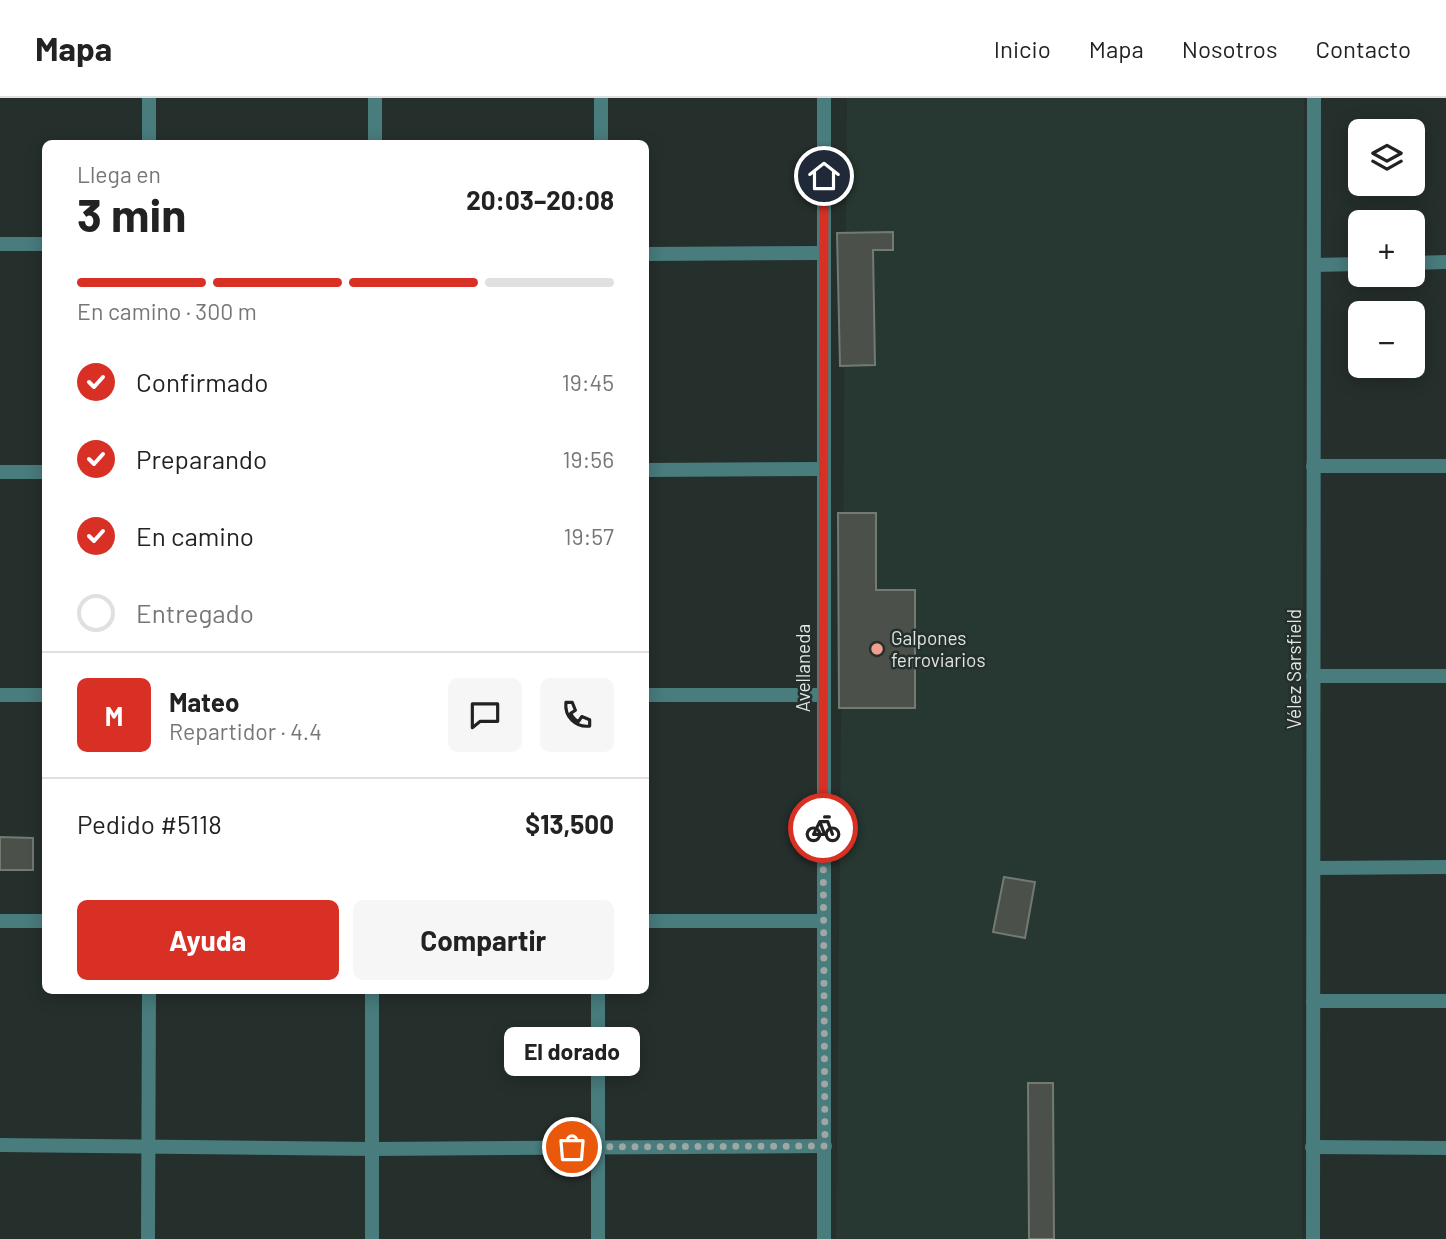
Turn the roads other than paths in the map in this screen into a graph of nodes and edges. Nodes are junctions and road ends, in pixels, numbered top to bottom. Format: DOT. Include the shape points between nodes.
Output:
graph roads {
  1 [pos="149,98"];
  2 [pos="375,98"];
  3 [pos="601,98"];
  4 [pos="824,98"];
  5 [pos="1314,98"];
  6 [pos="149,140"];
  7 [pos="375,140"];
  8 [pos="600,140"];
  9 [pos="0,244"];
  10 [pos="42,244"];
  11 [pos="824,253"];
  12 [pos="649,254"];
  13 [pos="1446,262"];
  14 [pos="1425,263"];
  15 [pos="1348,264"];
  16 [pos="1314,265"];
  17 [pos="1446,466"];
  18 [pos="1313,467"];
  19 [pos="823,469"];
  20 [pos="649,470"];
  21 [pos="0,472"];
  22 [pos="42,472"];
  23 [pos="1313,676"];
  24 [pos="1446,676"];
  25 [pos="0,695"];
  26 [pos="42,695"];
  27 [pos="649,695"];
  28 [pos="822,695"];
  29 [pos="1446,867"];
  30 [pos="1315,868"];
  31 [pos="0,921"];
  32 [pos="42,921"];
  33 [pos="649,921"];
  34 [pos="823,921"];
  35 [pos="149,994"];
  36 [pos="372,994"];
  37 [pos="598,994"];
  38 [pos="1314,1001"];
  39 [pos="1446,1001"];
  40 [pos="0,1145"];
  41 [pos="825,1146"];
  42 [pos="150,1147"];
  43 [pos="597,1147"];
  44 [pos="1312,1147"];
  45 [pos="1446,1148"];
  46 [pos="372,1149"];
  47 [pos="148,1239"];
  48 [pos="372,1239"];
  49 [pos="597,1239"];
  50 [pos="824,1239"];
  51 [pos="1313,1239"];
  1 -- 6 [label="street"];
  2 -- 7 [label="street"];
  3 -- 8 [label="street"];
  4 -- 11 [label="street, Avellaneda"];
  5 -- 16 [label="street, Vélez Sarsfield"];
  9 -- 10 [label="street"];
  11 -- 12 [label="street"];
  11 -- 19 [label="street, Avellaneda"];
  13 -- 14 [label="street"];
  15 -- 16 [label="street"];
  16 -- 18 [label="street, Vélez Sarsfield"];
  17 -- 18 [label="street"];
  18 -- 23 [label="street, Vélez Sarsfield"];
  19 -- 20 [label="street"];
  19 -- 28 [label="street, Avellaneda"];
  21 -- 22 [label="street"];
  23 -- 24 [label="street"];
  23 -- 30 [label="street, Vélez Sarsfield"];
  25 -- 26 [label="street"];
  27 -- 28 [label="street"];
  28 -- 34 [label="street, Avellaneda"];
  29 -- 30 [label="street"];
  30 -- 38 [label="street, Vélez Sarsfield"];
  31 -- 32 [label="street"];
  33 -- 34 [label="street"];
  34 -- 41 [label="street, Avellaneda"];
  35 -- 42 [label="street"];
  36 -- 46 [label="street"];
  37 -- 43 [label="street"];
  38 -- 39 [label="street"];
  38 -- 44 [label="street, Vélez Sarsfield"];
  40 -- 42 [label="street"];
  41 -- 43 [label="street"];
  41 -- 50 [label="street, Avellaneda"];
  42 -- 46 [label="street"];
  42 -- 47 [label="street"];
  43 -- 46 [label="street"];
  43 -- 49 [label="street"];
  44 -- 45 [label="street"];
  44 -- 51 [label="street, Vélez Sarsfield"];
  46 -- 48 [label="street"];
}
